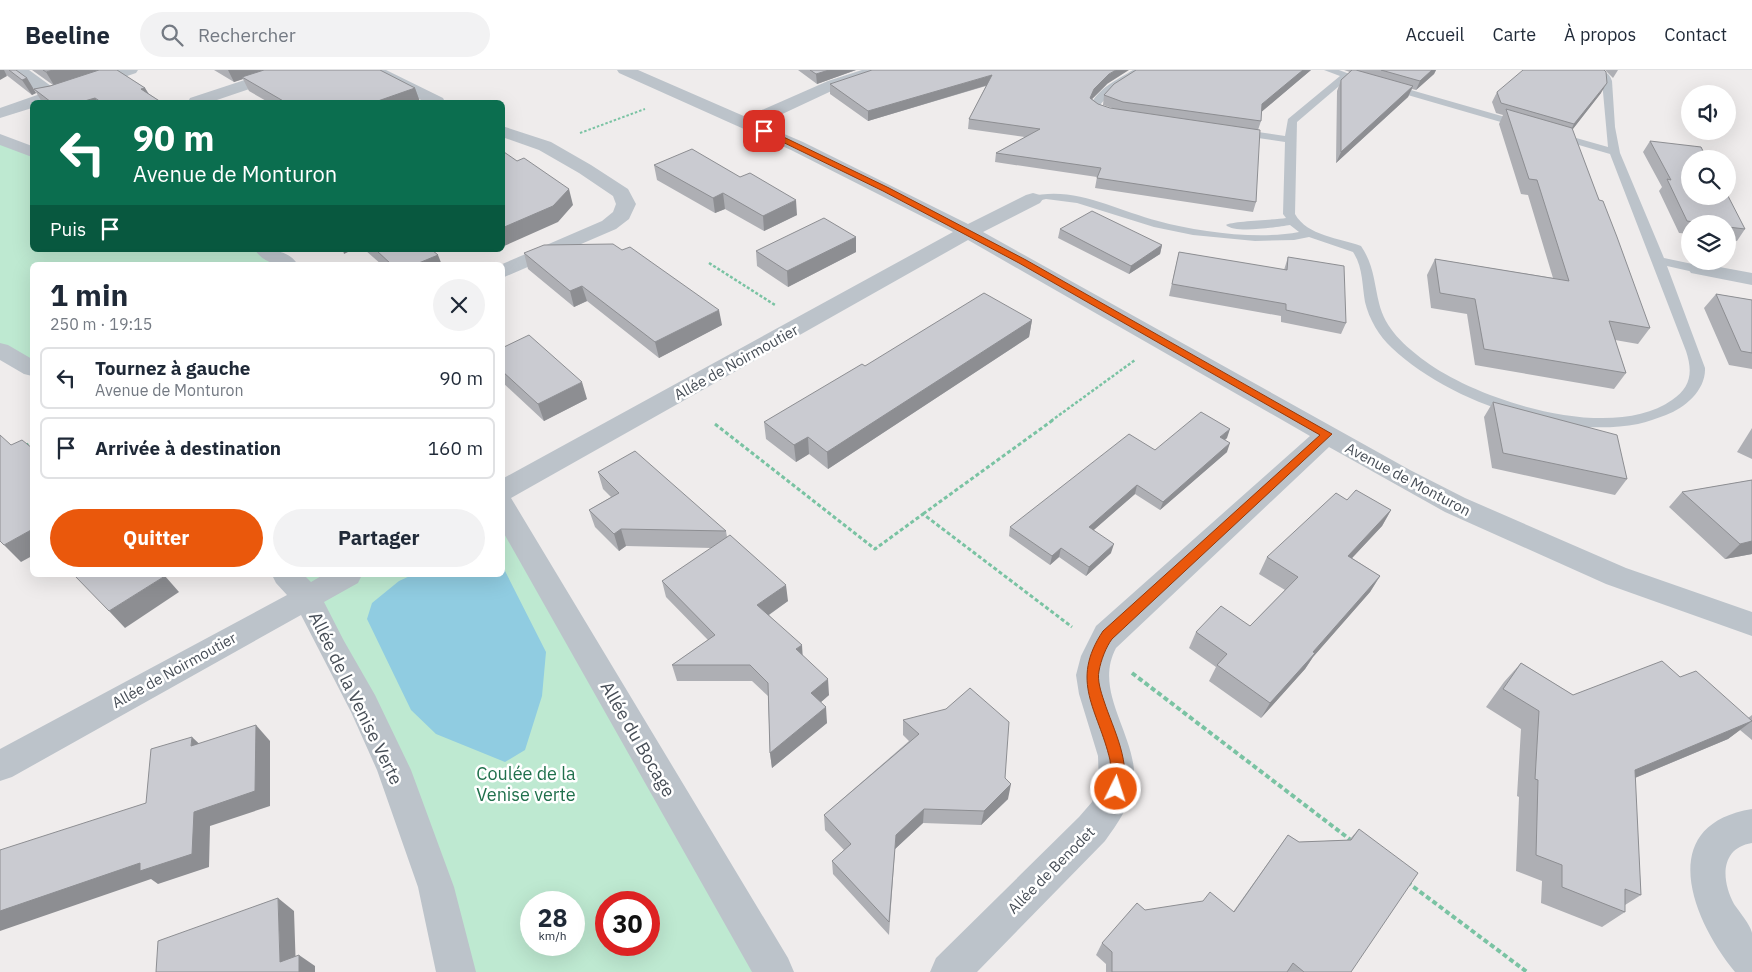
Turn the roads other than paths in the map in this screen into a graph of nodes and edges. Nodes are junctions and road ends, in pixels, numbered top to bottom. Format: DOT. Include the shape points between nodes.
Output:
graph roads {
  1 [pos="18,70"];
  2 [pos="130,70"];
  3 [pos="291,70"];
  4 [pos="374,70"];
  5 [pos="625,70"];
  6 [pos="878,70"];
  7 [pos="1140,70"];
  8 [pos="1329,70"];
  9 [pos="1597,70"];
  10 [pos="1375,83"];
  11 [pos="53,96"];
  12 [pos="42,100"];
  13 [pos="202,100"];
  14 [pos="433,100"];
  15 [pos="30,104"];
  16 [pos="0,113"];
  17 [pos="1121,116"];
  18 [pos="748,123"];
  19 [pos="1528,127"];
  20 [pos="1223,130"];
  21 [pos="505,132"];
  22 [pos="1547,133"];
  23 [pos="0,139"];
  24 [pos="1290,140"];
  25 [pos="30,151"];
  26 [pos="1614,152"];
  27 [pos="1037,198"];
  28 [pos="1292,221"];
  29 [pos="968,232"];
  30 [pos="1310,233"];
  31 [pos="268,252"];
  32 [pos="1659,261"];
  33 [pos="283,262"];
  34 [pos="1681,266"];
  35 [pos="1704,270"];
  36 [pos="505,271"];
  37 [pos="1752,278"];
  38 [pos="0,350"];
  39 [pos="30,368"];
  40 [pos="1327,434"];
  41 [pos="505,489"];
  42 [pos="505,511"];
  43 [pos="339,577"];
  44 [pos="297,586"];
  45 [pos="1752,624"];
  46 [pos="0,766"];
  47 [pos="1752,826"];
  48 [pos="1752,962"];
  49 [pos="456,972"];
  50 [pos="774,972"];
  51 [pos="950,972"];
  1 -- 11 [label="street"];
  2 -- 11 [label="street"];
  3 -- 13 [label="street"];
  4 -- 14 [label="street"];
  5 -- 18 [label="street, Avenue de Monturon"];
  6 -- 18 [label="street" via="834,84"];
  7 -- 17 [label="lane" via="1102,93 1096,102 1098,108"];
  8 -- 24 [label="lane" via="1351,76 1292,121"];
  9 -- 26 [label="lane" via="1607,81"];
  10 -- 19 [label="lane"];
  11 -- 12 [label="street"];
  15 -- 16 [label="street"];
  18 -- 29 [label="street, Avenue de Monturon"];
  20 -- 24 [label="lane"];
  21 -- 36 [label="street" via="545,146 621,193 626,210 609,225"];
  22 -- 26 [label="lane"];
  23 -- 25 [label="street"];
  24 -- 28 [label="lane" via="1289,214"];
  26 -- 32 [label="lane"];
  27 -- 28 [label="lane" via="1064,190 1086,190 1149,211 1191,220 1248,225"];
  27 -- 29 [label="street, Allée de Noirmoutier"];
  27 -- 30 [label="lane" via="1089,201 1158,224 1206,233 1263,236"];
  28 -- 30 [label="lane"];
  29 -- 40 [label="street, Avenue de Monturon"];
  29 -- 41 [label="street, Allée de Noirmoutier"];
  30 -- 32 [label="lane" via="1357,249 1369,273 1374,309 1382,327 1403,350 1443,379 1518,410 1604,423 1654,416 1680,401 1696,380 1698,368"];
  31 -- 33 [label="street"];
  32 -- 34 [label="lane"];
  35 -- 37 [label="street"];
  38 -- 39 [label="street"];
  40 -- 45 [label="street, Avenue de Monturon" via="1401,477 1529,539 1616,576"];
  40 -- 51 [label="street, Allée de Benodet" via="1108,635 1092,671 1094,688 1117,761 1118,775 1111,804 1092,829"];
  42 -- 50 [label="street, Allée du Bocage"];
  43 -- 44 [label="street, Allée de Noirmoutier"];
  44 -- 46 [label="street, Allée de Noirmoutier"];
  44 -- 49 [label="street, Allée de la Venise Verte" via="364,705 394,770 436,888"];
  47 -- 48 [label="street" via="1733,830 1716,844 1708,868 1713,899 1722,920"];
}
